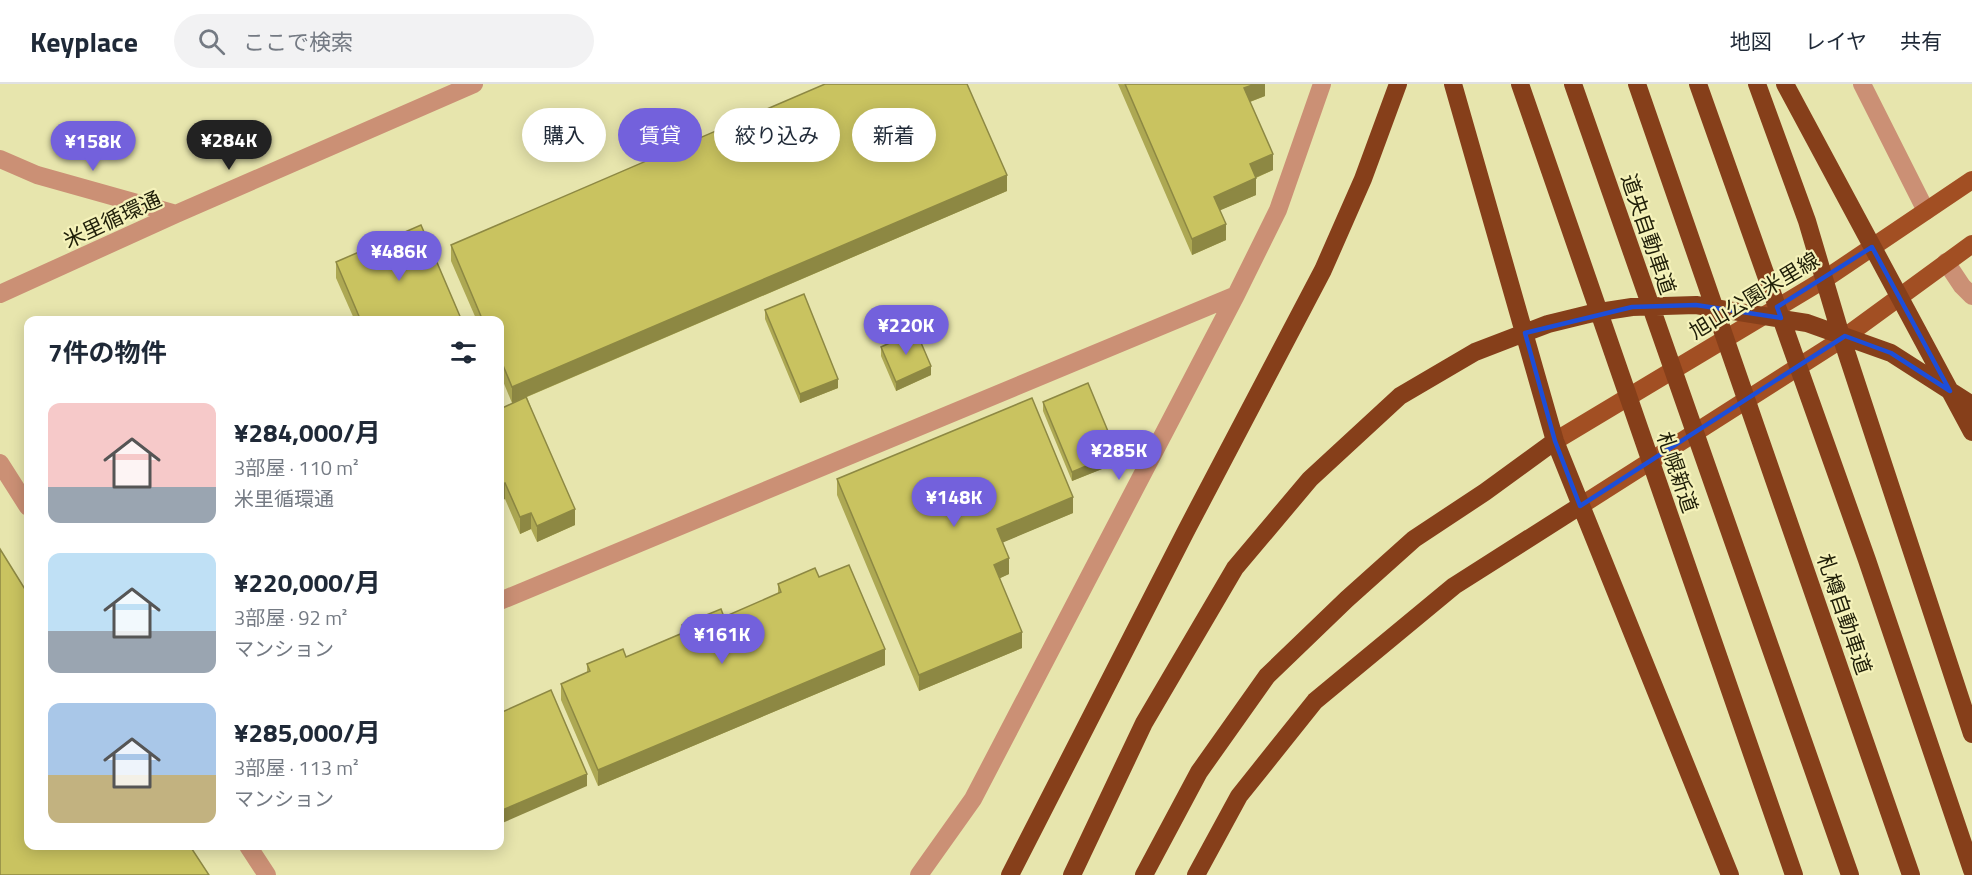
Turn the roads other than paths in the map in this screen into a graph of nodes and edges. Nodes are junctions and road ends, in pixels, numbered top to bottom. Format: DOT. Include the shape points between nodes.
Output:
graph roads {
  1 [pos="474,84"];
  2 [pos="1322,84"];
  3 [pos="1398,84"];
  4 [pos="1453,84"];
  5 [pos="1520,84"];
  6 [pos="1572,84"];
  7 [pos="1637,84"];
  8 [pos="1698,84"];
  9 [pos="1757,84"];
  10 [pos="1785,84"];
  11 [pos="1862,84"];
  12 [pos="0,159"];
  13 [pos="1972,180"];
  14 [pos="1926,211"];
  15 [pos="176,214"];
  16 [pos="1972,244"];
  17 [pos="1946,262"];
  18 [pos="1825,279"];
  19 [pos="0,294"];
  20 [pos="1236,295"];
  21 [pos="1972,296"];
  22 [pos="1842,339"];
  23 [pos="1736,368"];
  24 [pos="1972,405"];
  25 [pos="1972,432"];
  26 [pos="1555,441"];
  27 [pos="0,463"];
  28 [pos="24,501"];
  29 [pos="1580,506"];
  30 [pos="504,599"];
  31 [pos="1972,734"];
  32 [pos="251,850"];
  33 [pos="1972,870"];
  34 [pos="267,875"];
  35 [pos="920,875"];
  36 [pos="1010,875"];
  37 [pos="1072,875"];
  38 [pos="1144,875"];
  39 [pos="1196,875"];
  40 [pos="1730,875"];
  41 [pos="1794,875"];
  42 [pos="1850,875"];
  43 [pos="1911,875"];
  1 -- 15 [label="street, 米里循環通"];
  2 -- 20 [label="street" via="1278,210"];
  3 -- 36 [label="highway" via="1363,179 1323,270"];
  4 -- 26 [label="highway"];
  5 -- 41 [label="highway, 札幌新道"];
  6 -- 42 [label="highway, 道央自動車道"];
  7 -- 23 [label="highway, 道央自動車道"];
  8 -- 33 [label="highway"];
  9 -- 18 [label="highway"];
  10 -- 25 [label="highway"];
  11 -- 14 [label="street"];
  12 -- 15 [label="street" via="37,175"];
  13 -- 14 [label="main road, 旭山公園米里線"];
  14 -- 18 [label="main road, 旭山公園米里線"];
  15 -- 19 [label="street, 米里循環通"];
  16 -- 17 [label="main road"];
  17 -- 21 [label="street"];
  17 -- 22 [label="main road"];
  18 -- 22 [label="highway"];
  18 -- 26 [label="main road, 旭山公園米里線"];
  20 -- 30 [label="street"];
  20 -- 35 [label="street" via="973,799"];
  22 -- 29 [label="main road"];
  22 -- 31 [label="highway"];
  23 -- 43 [label="highway, 札樽自動車道"];
  24 -- 37 [label="highway" via="1891,352 1807,323 1696,305 1593,313 1548,324 1475,352 1400,396 1310,478 1235,568 1144,723"];
  26 -- 29 [label="highway"];
  26 -- 38 [label="highway" via="1413,539 1267,675 1199,772"];
  27 -- 28 [label="street"];
  29 -- 39 [label="highway" via="1454,586 1315,701 1239,795"];
  29 -- 40 [label="highway"];
  32 -- 34 [label="street"];
}
